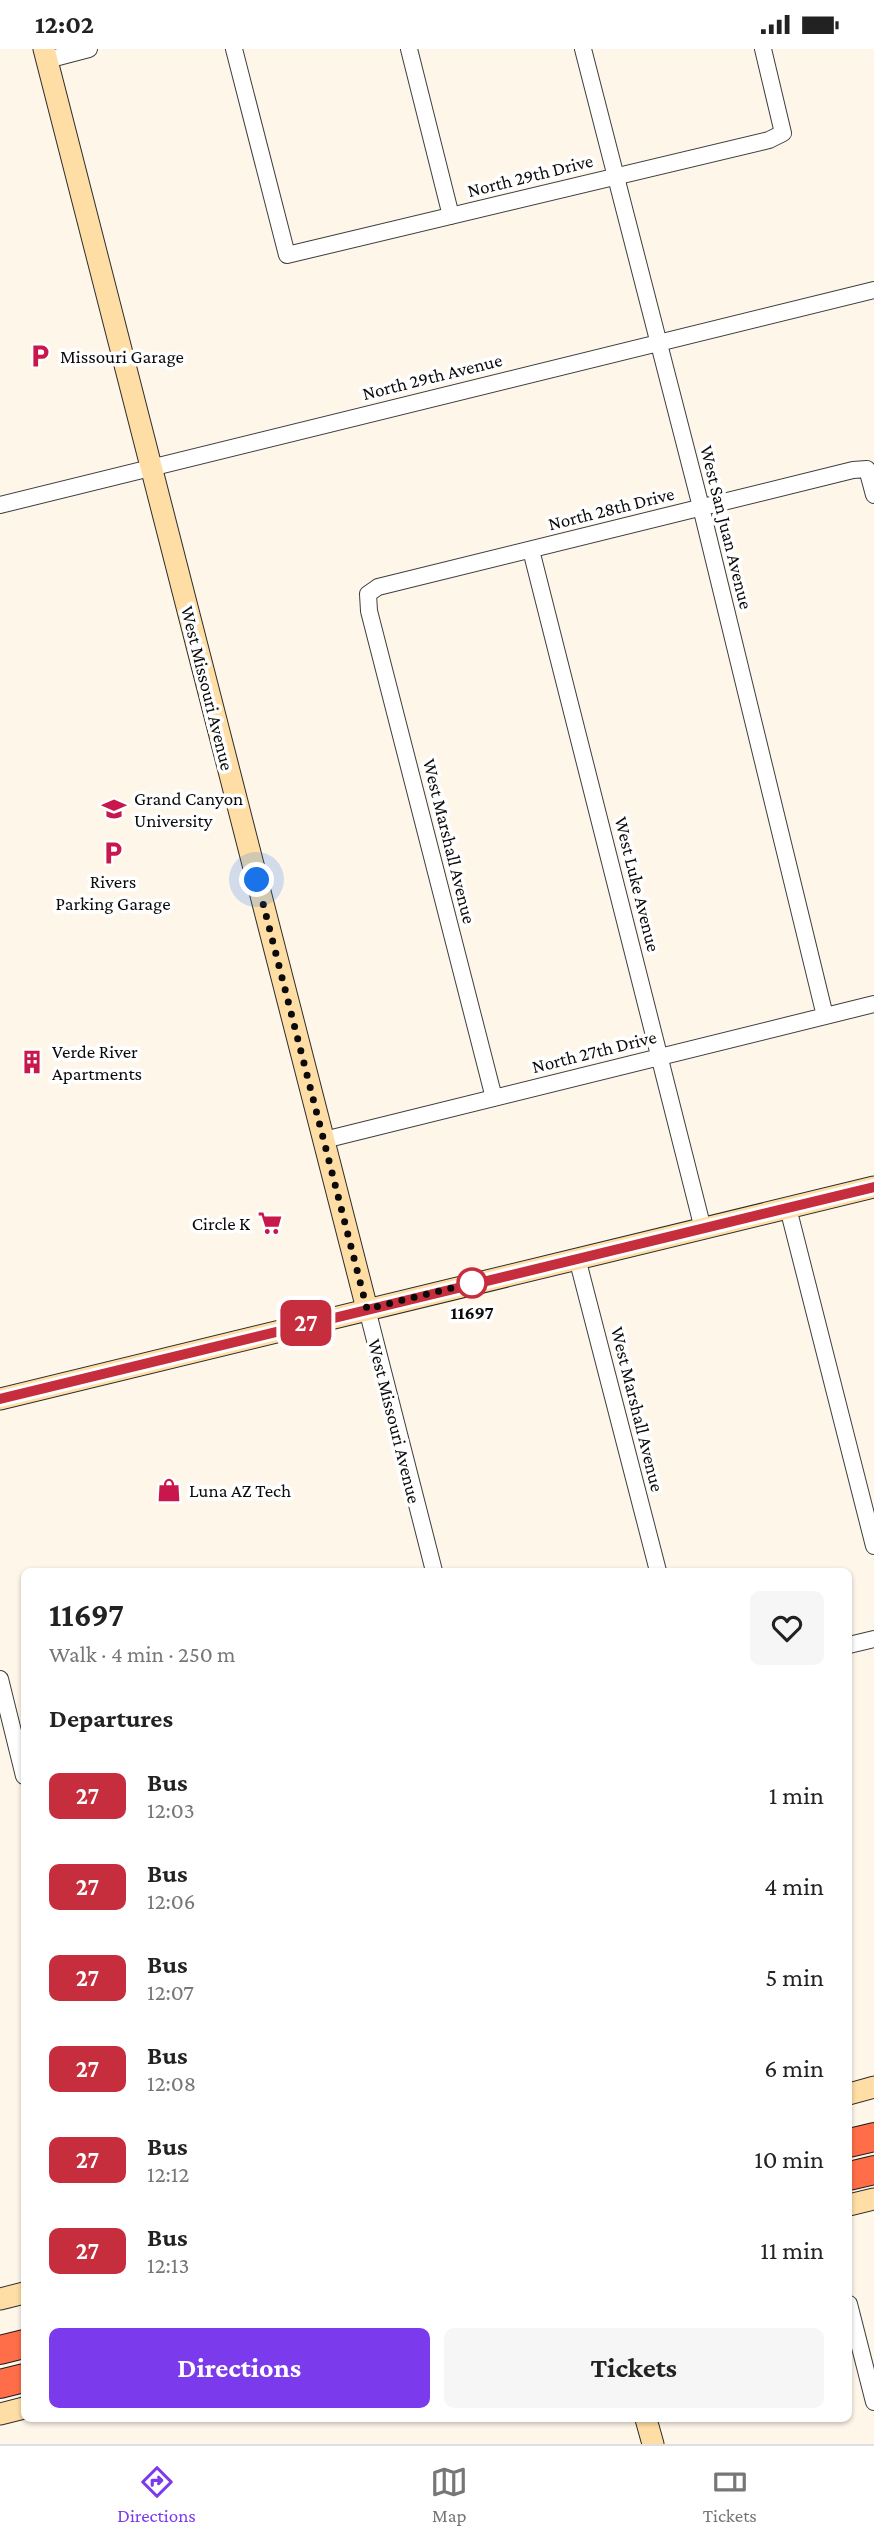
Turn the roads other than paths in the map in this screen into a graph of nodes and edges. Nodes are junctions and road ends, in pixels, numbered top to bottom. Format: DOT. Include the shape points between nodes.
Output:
graph roads {
  1 [pos="89,49"];
  2 [pos="234,49"];
  3 [pos="409,49"];
  4 [pos="583,49"];
  5 [pos="764,49"];
  6 [pos="45,54"];
  7 [pos="614,176"];
  8 [pos="451,216"];
  9 [pos="874,290"];
  10 [pos="658,343"];
  11 [pos="151,467"];
  12 [pos="874,495"];
  13 [pos="0,505"];
  14 [pos="701,507"];
  15 [pos="531,550"];
  16 [pos="368,594"];
  17 [pos="874,1004"];
  18 [pos="825,1016"];
  19 [pos="660,1056"];
  20 [pos="494,1098"];
  21 [pos="324,1140"];
  22 [pos="874,1187"];
  23 [pos="788,1208"];
  24 [pos="703,1229"];
  25 [pos="577,1258"];
  26 [pos="367,1309"];
  27 [pos="0,1399"];
  28 [pos="874,1546"];
  29 [pos="433,1568"];
  30 [pos="657,1568"];
  31 [pos="874,1639"];
  32 [pos="852,1644"];
  33 [pos="0,1679"];
  34 [pos="21,1764"];
  35 [pos="874,2087"];
  36 [pos="852,2093"];
  37 [pos="874,2120"];
  38 [pos="852,2125"];
  39 [pos="874,2137"];
  40 [pos="852,2142"];
  41 [pos="874,2151"];
  42 [pos="852,2156"];
  43 [pos="874,2170"];
  44 [pos="852,2175"];
  45 [pos="874,2199"];
  46 [pos="852,2204"];
  47 [pos="21,2294"];
  48 [pos="0,2299"];
  49 [pos="852,2316"];
  50 [pos="21,2326"];
  51 [pos="0,2331"];
  52 [pos="21,2345"];
  53 [pos="0,2350"];
  54 [pos="21,2358"];
  55 [pos="0,2363"];
  56 [pos="21,2379"];
  57 [pos="0,2384"];
  58 [pos="874,2402"];
  59 [pos="21,2409"];
  60 [pos="0,2414"];
  61 [pos="647,2422"];
  62 [pos="653,2444"];
  1 -- 6 [label="street"];
  2 -- 8 [label="street, North 29th Drive" via="286,255"];
  3 -- 8 [label="street"];
  4 -- 7 [label="street, West San Juan Avenue"];
  5 -- 7 [label="street, North 29th Drive" via="783,134"];
  6 -- 11 [label="street, West Missouri Avenue"];
  7 -- 8 [label="street, North 29th Drive"];
  7 -- 10 [label="street, West San Juan Avenue"];
  9 -- 10 [label="street, North 29th Avenue"];
  10 -- 11 [label="street, North 29th Avenue"];
  10 -- 14 [label="street, West San Juan Avenue"];
  11 -- 13 [label="street, North 29th Avenue"];
  11 -- 21 [label="street, West Missouri Avenue"];
  12 -- 14 [label="street, North 28th Drive" via="867,469"];
  14 -- 15 [label="street, North 28th Drive"];
  14 -- 18 [label="street, West San Juan Avenue"];
  15 -- 16 [label="street, North 28th Drive" via="378,587"];
  15 -- 19 [label="street, West Luke Avenue"];
  16 -- 20 [label="street, West Marshall Avenue"];
  17 -- 18 [label="street, North 27th Drive"];
  18 -- 19 [label="street, North 27th Drive"];
  19 -- 20 [label="street, North 27th Drive"];
  19 -- 24 [label="street, West Luke Avenue"];
  20 -- 21 [label="street, North 27th Drive"];
  21 -- 26 [label="street, West Missouri Avenue"];
  22 -- 23 [label="street"];
  23 -- 24 [label="street"];
  23 -- 28 [label="street"];
  24 -- 25 [label="street"];
  25 -- 26 [label="street"];
  25 -- 30 [label="street, West Marshall Avenue"];
  26 -- 27 [label="street"];
  26 -- 29 [label="street, West Missouri Avenue"];
  31 -- 32 [label="street"];
  33 -- 34 [label="street"];
  35 -- 36 [label="street"];
  37 -- 38 [label="highway"];
  39 -- 40 [label="highway"];
  41 -- 42 [label="highway"];
  43 -- 44 [label="highway"];
  45 -- 46 [label="street"];
  47 -- 48 [label="street"];
  49 -- 58 [label="street"];
  50 -- 51 [label="highway"];
  52 -- 53 [label="highway"];
  54 -- 55 [label="highway"];
  56 -- 57 [label="highway"];
  59 -- 60 [label="street"];
  61 -- 62 [label="street"];
}
